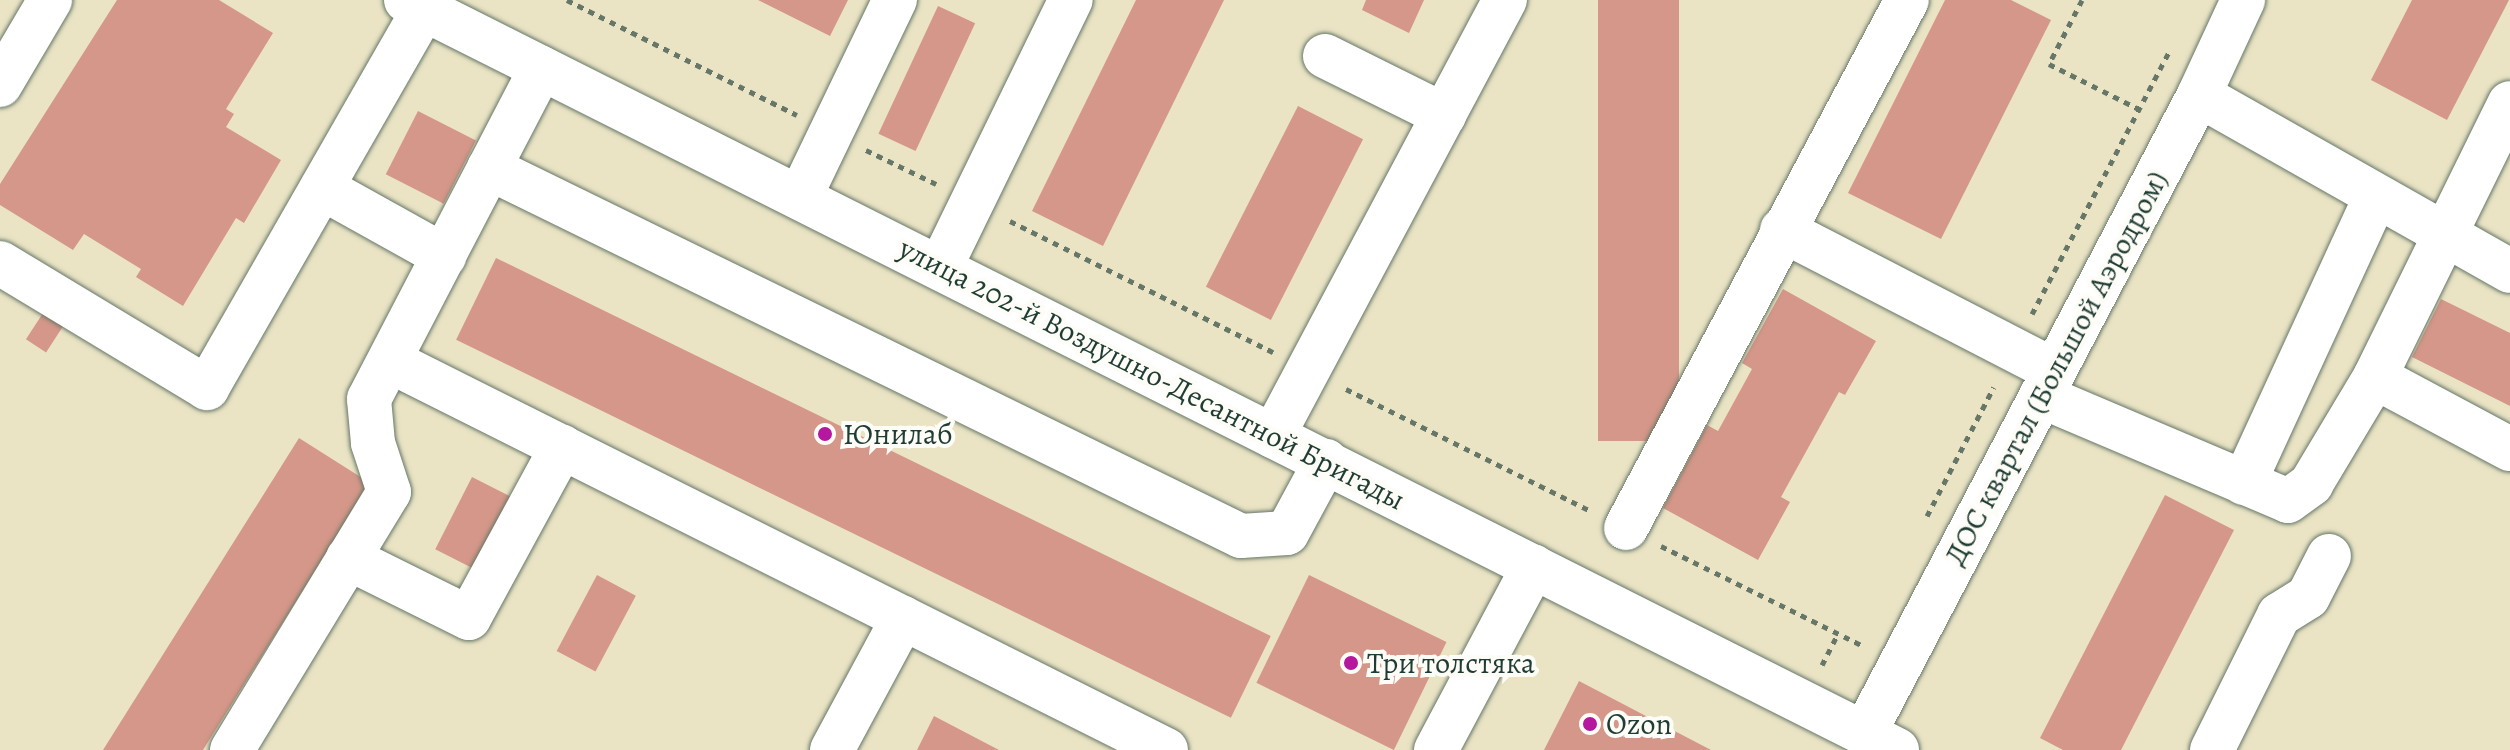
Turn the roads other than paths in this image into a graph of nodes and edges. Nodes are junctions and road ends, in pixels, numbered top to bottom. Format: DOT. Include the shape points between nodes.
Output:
graph roads {
  1 [pos="50,0"];
  2 [pos="895,0"];
  3 [pos="1071,0"];
  4 [pos="1505,0"];
  5 [pos="1907,0"];
  6 [pos="2243,0"];
  7 [pos="415,4"];
  8 [pos="1325,56"];
  9 [pos="541,68"];
  10 [pos="3,74"];
  11 [pos="2199,95"];
  12 [pos="2510,103"];
  13 [pos="1444,115"];
  14 [pos="489,168"];
  15 [pos="322,188"];
  16 [pos="800,197"];
  17 [pos="2375,198"];
  18 [pos="1782,230"];
  19 [pos="2446,238"];
  20 [pos="444,256"];
  21 [pos="0,263"];
  22 [pos="940,268"];
  23 [pos="2510,271"];
  24 [pos="390,361"];
  25 [pos="2375,377"];
  26 [pos="2047,383"];
  27 [pos="1273,436"];
  28 [pos="562,447"];
  29 [pos="2510,449"];
  30 [pos="1326,461"];
  31 [pos="2244,483"];
  32 [pos="1626,528"];
  33 [pos="2329,556"];
  34 [pos="348,558"];
  35 [pos="1534,566"];
  36 [pos="903,618"];
  37 [pos="1881,742"];
  38 [pos="232,750"];
  39 [pos="832,750"];
  40 [pos="1166,750"];
  41 [pos="1436,750"];
  42 [pos="2212,750"];
  1 -- 10 [label="street"];
  2 -- 16 [label="street"];
  3 -- 22 [label="street"];
  4 -- 13 [label="street"];
  5 -- 18 [label="street"];
  6 -- 11 [label="street, ДОС квартал (Большой Аэродром)"];
  7 -- 9 [label="street, улица 202-й Воздушно-Десантной Бригады"];
  7 -- 15 [label="street"];
  8 -- 13 [label="street"];
  9 -- 14 [label="street"];
  9 -- 16 [label="street, улица 202-й Воздушно-Десантной Бригады"];
  11 -- 17 [label="street"];
  11 -- 26 [label="street, ДОС квартал (Большой Аэродром)"];
  12 -- 19 [label="street"];
  13 -- 27 [label="street"];
  14 -- 20 [label="street"];
  14 -- 30 [label="street" via="1241,536 1287,533"];
  15 -- 20 [label="street"];
  15 -- 21 [label="street" via="207,388"];
  16 -- 22 [label="street, улица 202-й Воздушно-Десантной Бригады"];
  17 -- 19 [label="street"];
  17 -- 31 [label="street"];
  18 -- 26 [label="street"];
  18 -- 32 [label="street"];
  19 -- 23 [label="street"];
  19 -- 25 [label="street"];
  20 -- 24 [label="street"];
  22 -- 27 [label="street, улица 202-й Воздушно-Десантной Бригады"];
  24 -- 28 [label="street"];
  24 -- 34 [label="street" via="369,399 373,443 389,492"];
  25 -- 29 [label="street"];
  25 -- 31 [label="street" via="2311,484 2288,501"];
  26 -- 31 [label="street"];
  26 -- 37 [label="street, ДОС квартал (Большой Аэродром)" via="1900,664"];
  27 -- 30 [label="street, улица 202-й Воздушно-Десантной Бригады"];
  28 -- 34 [label="street" via="469,618"];
  28 -- 36 [label="street"];
  30 -- 35 [label="street, улица 202-й Воздушно-Десантной Бригады"];
  33 -- 42 [label="street" via="2308,597 2279,615"];
  34 -- 38 [label="street"];
  35 -- 37 [label="street, улица 202-й Воздушно-Десантной Бригады"];
  35 -- 41 [label="street"];
  36 -- 39 [label="street"];
  36 -- 40 [label="street"];
}
